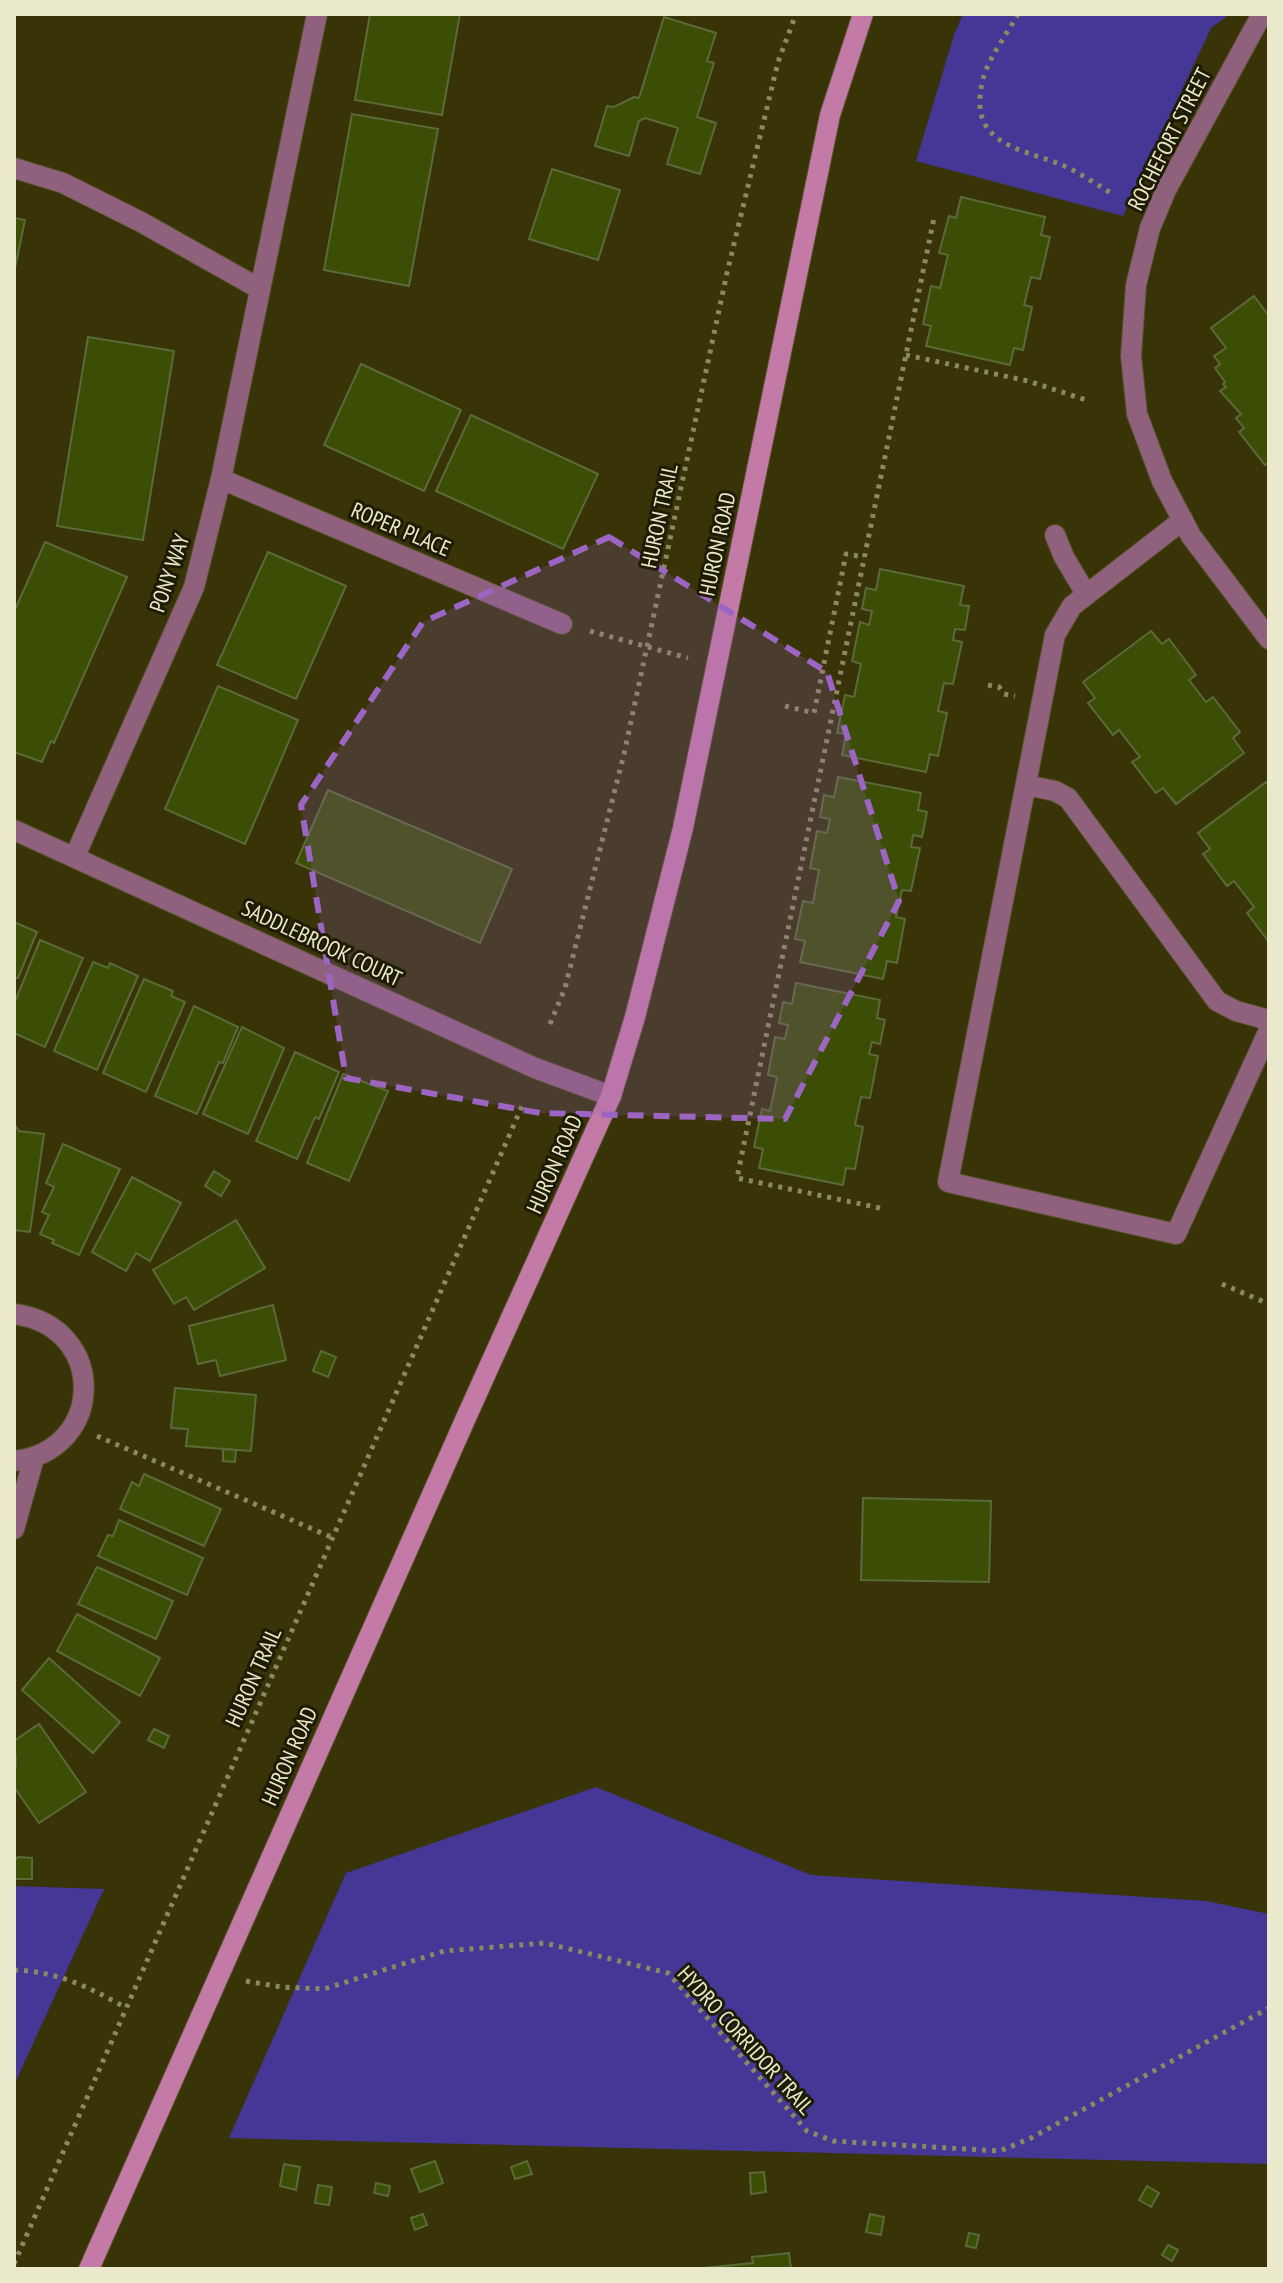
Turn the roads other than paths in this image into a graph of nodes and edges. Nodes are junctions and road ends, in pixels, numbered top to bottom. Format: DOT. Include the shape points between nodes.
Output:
graph roads {
  1 [pos="317,14"];
  2 [pos="863,14"];
  3 [pos="1262,14"];
  4 [pos="14,168"];
  5 [pos="260,289"];
  6 [pos="221,479"];
  7 [pos="1183,520"];
  8 [pos="1055,535"];
  9 [pos="1086,594"];
  10 [pos="562,624"];
  11 [pos="1269,639"];
  12 [pos="1026,785"];
  13 [pos="14,830"];
  14 [pos="75,856"];
  15 [pos="1269,1020"];
  16 [pos="1269,1030"];
  17 [pos="611,1096"];
  18 [pos="14,1314"];
  19 [pos="24,1460"];
  20 [pos="14,1529"];
  21 [pos="89,2269"];
  1 -- 5 [label="street, PONY WAY"];
  2 -- 17 [label="main road, HURON ROAD" via="830,115 683,828"];
  3 -- 7 [label="street, ROCHEFORT STREET" via="1166,190 1136,285 1131,356 1137,414"];
  4 -- 5 [label="street" via="63,183"];
  5 -- 6 [label="street, PONY WAY"];
  6 -- 10 [label="street, ROPER PLACE"];
  6 -- 14 [label="street, PONY WAY" via="194,587"];
  7 -- 9 [label="street"];
  7 -- 11 [label="street, ROCHEFORT STREET"];
  8 -- 9 [label="street"];
  9 -- 12 [label="street" via="1055,635"];
  12 -- 15 [label="street" via="1068,798 1217,1001"];
  12 -- 16 [label="street" via="948,1182 1176,1234"];
  13 -- 14 [label="street, SADDLEBROOK COURT"];
  14 -- 17 [label="street, SADDLEBROOK COURT" via="535,1068"];
  17 -- 21 [label="main road, HURON ROAD"];
  18 -- 19 [label="street" via="46,1322 66,1338 83,1366 86,1391 74,1427 57,1446"];
  19 -- 20 [label="street"];
}
